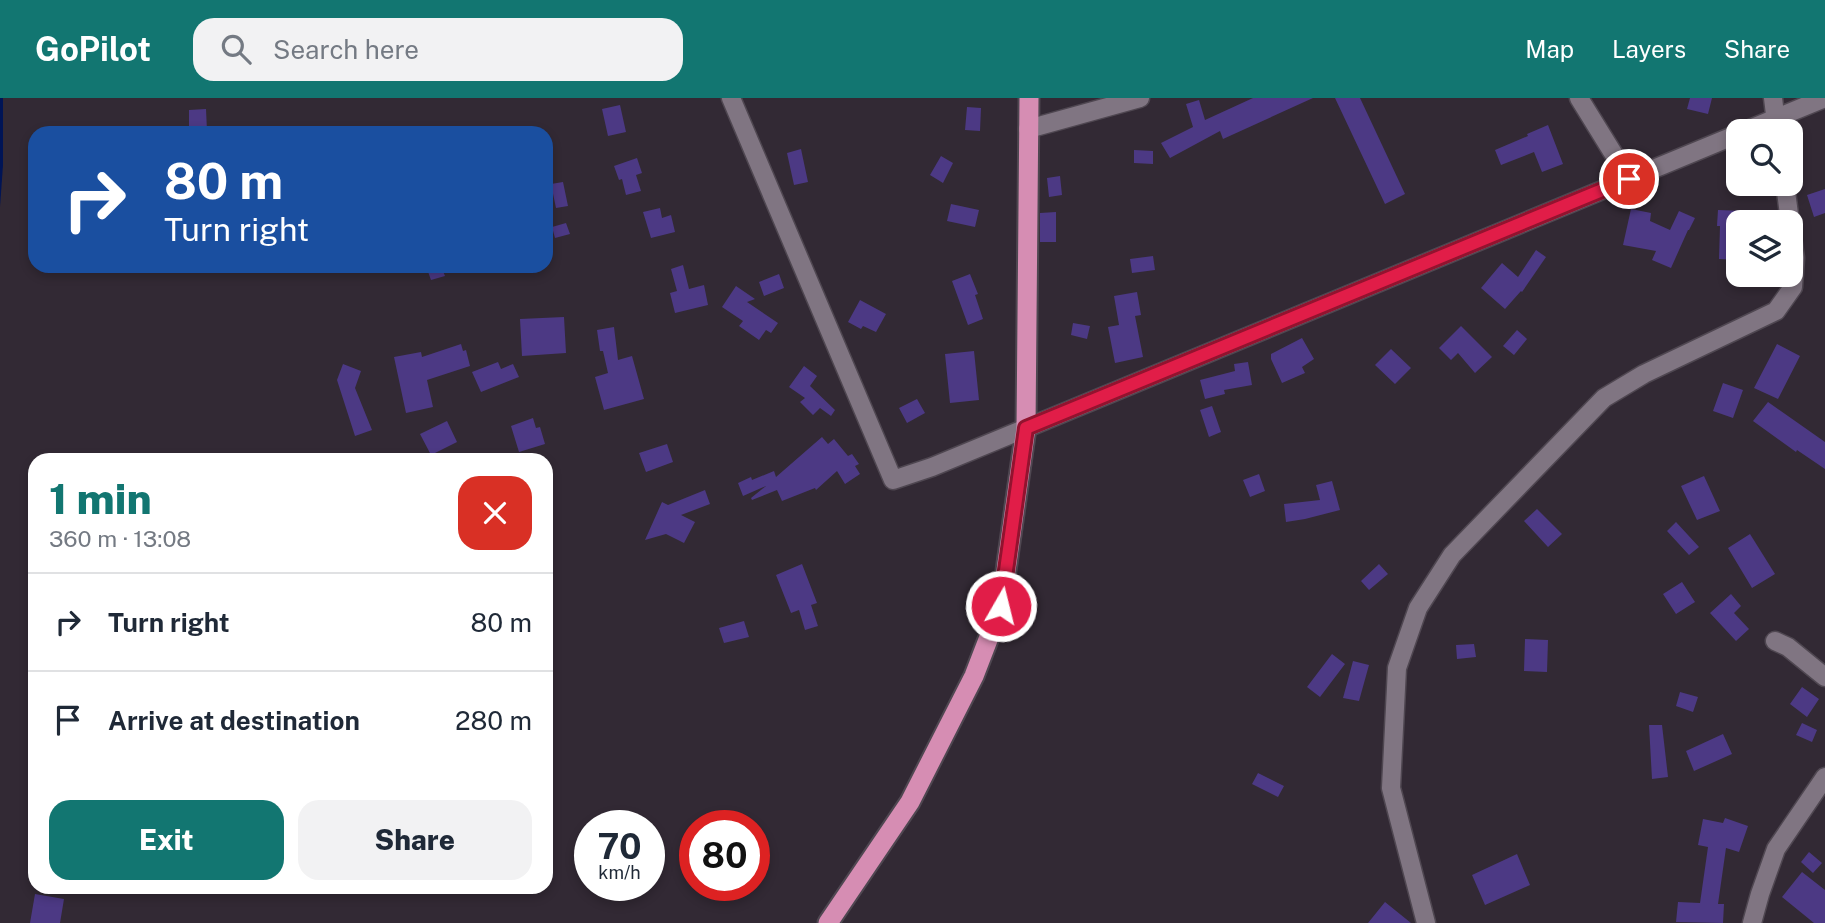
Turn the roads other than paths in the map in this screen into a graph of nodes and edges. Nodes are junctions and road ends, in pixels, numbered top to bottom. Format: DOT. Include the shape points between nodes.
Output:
graph roads {
  1 [pos="731,98"];
  2 [pos="1029,98"];
  3 [pos="1140,98"];
  4 [pos="1579,98"];
  5 [pos="1773,98"];
  6 [pos="1825,98"];
  7 [pos="1775,119"];
  8 [pos="1787,119"];
  9 [pos="1028,129"];
  10 [pos="1726,139"];
  11 [pos="1629,179"];
  12 [pos="1793,287"];
  13 [pos="1026,428"];
  14 [pos="1775,641"];
  15 [pos="1825,677"];
  16 [pos="1825,777"];
  17 [pos="828,923"];
  18 [pos="1426,923"];
  19 [pos="1752,923"];
  1 -- 13 [label="street" via="893,480"];
  2 -- 9 [label="highway"];
  3 -- 9 [label="street"];
  4 -- 11 [label="street"];
  5 -- 7 [label="street"];
  6 -- 8 [label="street"];
  9 -- 13 [label="highway"];
  10 -- 11 [label="street"];
  11 -- 13 [label="street"];
  12 -- 18 [label="street" via="1776,311 1644,373 1604,398 1451,555 1418,608 1397,668 1391,788"];
  13 -- 17 [label="highway" via="1001,606 974,676 910,802"];
  14 -- 15 [label="street"];
  16 -- 19 [label="street" via="1776,849"];
}
